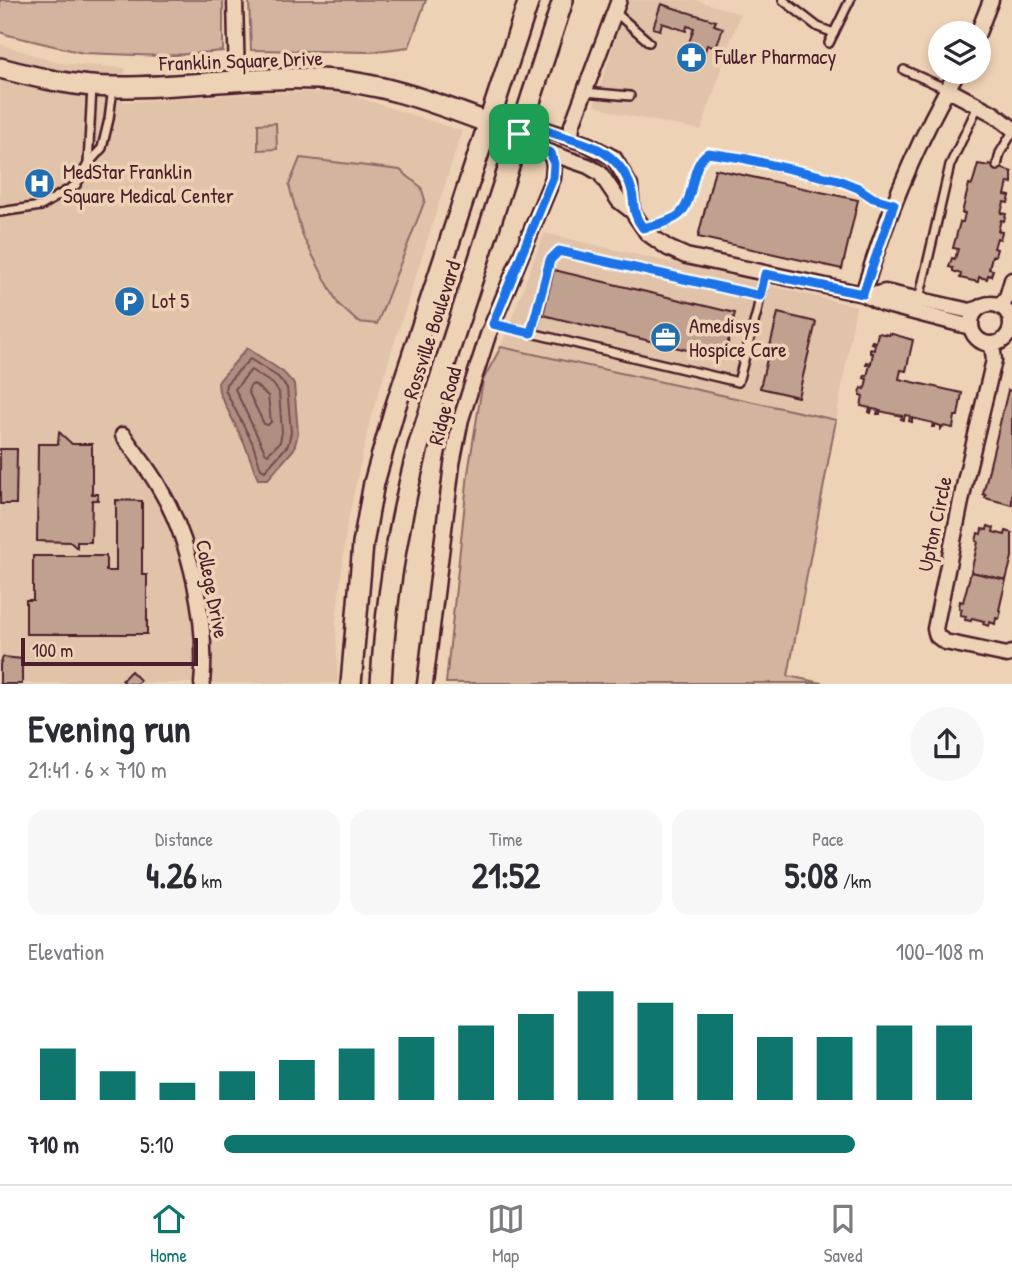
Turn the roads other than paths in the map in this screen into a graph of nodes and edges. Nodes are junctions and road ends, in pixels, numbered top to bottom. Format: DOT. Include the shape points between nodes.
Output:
graph roads {
  1 [pos="235,0"];
  2 [pos="529,0"];
  3 [pos="563,0"];
  4 [pos="783,0"];
  5 [pos="850,0"];
  6 [pos="991,0"];
  7 [pos="617,6"];
  8 [pos="983,21"];
  9 [pos="835,33"];
  10 [pos="649,42"];
  11 [pos="829,43"];
  12 [pos="0,68"];
  13 [pos="904,70"];
  14 [pos="237,81"];
  15 [pos="950,84"];
  16 [pos="92,86"];
  17 [pos="113,87"];
  18 [pos="947,89"];
  19 [pos="584,92"];
  20 [pos="630,96"];
  21 [pos="978,106"];
  22 [pos="489,123"];
  23 [pos="1012,131"];
  24 [pos="519,134"];
  25 [pos="570,137"];
  26 [pos="551,153"];
  27 [pos="88,164"];
  28 [pos="997,166"];
  29 [pos="894,204"];
  30 [pos="632,211"];
  31 [pos="0,212"];
  32 [pos="643,228"];
  33 [pos="765,274"];
  34 [pos="1012,280"];
  35 [pos="866,295"];
  36 [pos="760,296"];
  37 [pos="919,299"];
  38 [pos="1001,306"];
  39 [pos="977,309"];
  40 [pos="493,324"];
  41 [pos="971,327"];
  42 [pos="531,333"];
  43 [pos="992,344"];
  44 [pos="123,435"];
  45 [pos="353,643"];
  46 [pos="1012,653"];
  47 [pos="202,684"];
  48 [pos="338,684"];
  49 [pos="351,684"];
  50 [pos="381,684"];
  51 [pos="425,684"];
  1 -- 14 [label="street"];
  2 -- 22 [label="main road, Rossville Boulevard"];
  3 -- 24 [label="main road, Rossville Boulevard"];
  4 -- 9 [label="lane" via="818,27"];
  5 -- 9 [label="lane"];
  6 -- 8 [label="street"];
  7 -- 10 [label="lane"];
  7 -- 19 [label="street"];
  9 -- 11 [label="lane"];
  12 -- 16 [label="main road, Franklin Square Drive"];
  13 -- 18 [label="lane"];
  14 -- 17 [label="main road, Franklin Square Drive"];
  14 -- 22 [label="main road, Franklin Square Drive" via="356,83 417,97"];
  15 -- 18 [label="street"];
  16 -- 17 [label="main road, Franklin Square Drive"];
  16 -- 27 [label="lane"];
  17 -- 27 [label="lane" via="106,136"];
  18 -- 21 [label="street"];
  18 -- 29 [label="street"];
  19 -- 20 [label="lane"];
  19 -- 25 [label="street"];
  21 -- 23 [label="street"];
  21 -- 37 [label="lane" via="950,164"];
  22 -- 24 [label="main road, Franklin Square Drive"];
  22 -- 45 [label="main road, Rossville Boulevard" via="374,483"];
  23 -- 28 [label="lane"];
  24 -- 25 [label="street, Franklin Square Drive" via="538,127"];
  24 -- 26 [label="street, Franklin Square Drive"];
  24 -- 50 [label="main road, Rossville Boulevard" via="411,472 391,577"];
  25 -- 30 [label="street, Franklin Square Drive" via="614,158 630,186"];
  26 -- 30 [label="street, Franklin Square Drive" via="600,173 619,201"];
  26 -- 40 [label="street, Ridge Road" via="553,178"];
  27 -- 31 [label="lane" via="76,185 58,197 41,206"];
  29 -- 32 [label="lane" via="838,180 708,153 699,162 682,212"];
  29 -- 35 [label="street"];
  30 -- 32 [label="street, Franklin Square Drive"];
  32 -- 33 [label="street, Franklin Square Drive" via="686,256"];
  33 -- 35 [label="street, Franklin Square Drive"];
  33 -- 36 [label="lane"];
  34 -- 38 [label="street"];
  35 -- 37 [label="street, Franklin Square Drive" via="886,292"];
  35 -- 41 [label="street, Franklin Square Drive" via="883,304"];
  36 -- 42 [label="lane" via="559,251 550,260"];
  36 -- 42 [label="lane" via="738,382"];
  37 -- 39 [label="street, Franklin Square Drive"];
  38 -- 39 [label="street"];
  38 -- 43 [label="street" via="1010,316 1011,328 1004,339"];
  39 -- 41 [label="street"];
  40 -- 42 [label="lane"];
  40 -- 51 [label="street, Ridge Road" via="461,419 452,464"];
  41 -- 43 [label="street" via="981,341"];
  43 -- 46 [label="street, Upton Circle" via="994,360 935,629 945,642"];
  44 -- 47 [label="street, College Drive" via="160,487 177,522 189,561 203,647"];
  45 -- 48 [label="main road"];
  45 -- 49 [label="main road, Rossville Boulevard"];
}
